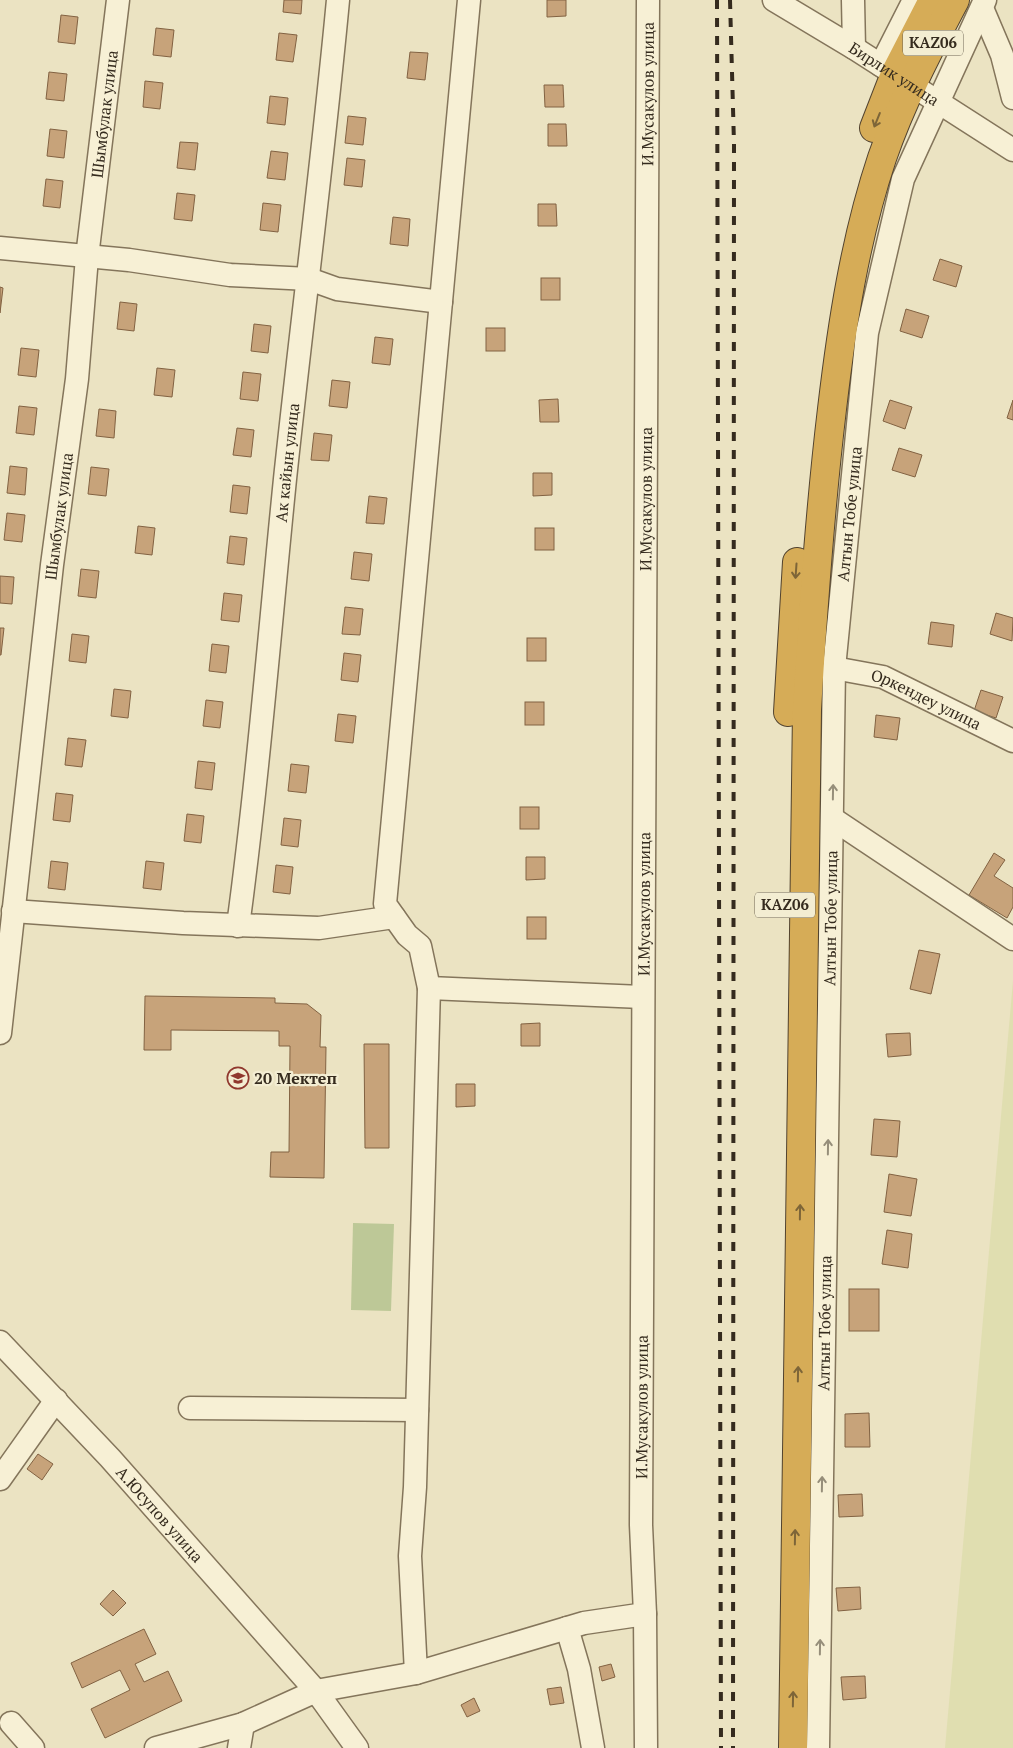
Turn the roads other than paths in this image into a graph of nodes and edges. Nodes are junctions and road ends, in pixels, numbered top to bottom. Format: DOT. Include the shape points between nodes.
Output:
graph roads {
  1 [pos="118,0"];
  2 [pos="338,0"];
  3 [pos="469,0"];
  4 [pos="648,0"];
  5 [pos="774,0"];
  6 [pos="853,0"];
  7 [pos="914,0"];
  8 [pos="933,0"];
  9 [pos="955,0"];
  10 [pos="984,4"];
  11 [pos="854,48"];
  12 [pos="896,75"];
  13 [pos="1013,98"];
  14 [pos="938,103"];
  15 [pos="1013,150"];
  16 [pos="0,248"];
  17 [pos="87,257"];
  18 [pos="309,279"];
  19 [pos="441,302"];
  20 [pos="834,668"];
  21 [pos="1013,741"];
  22 [pos="833,819"];
  23 [pos="13,910"];
  24 [pos="394,917"];
  25 [pos="238,926"];
  26 [pos="1013,938"];
  27 [pos="428,988"];
  28 [pos="642,997"];
  29 [pos="0,1033"];
  30 [pos="0,1342"];
  31 [pos="56,1400"];
  32 [pos="190,1408"];
  33 [pos="417,1410"];
  34 [pos="0,1479"];
  35 [pos="645,1614"];
  36 [pos="567,1628"];
  37 [pos="416,1673"];
  38 [pos="316,1691"];
  39 [pos="11,1723"];
  40 [pos="243,1724"];
  41 [pos="213,1739"];
  42 [pos="33,1748"];
  43 [pos="156,1748"];
  44 [pos="239,1748"];
  45 [pos="357,1748"];
  46 [pos="593,1748"];
  47 [pos="646,1748"];
  48 [pos="774,1748"];
  49 [pos="792,1748"];
  50 [pos="818,1748"];
  1 -- 17 [label="street, Шымбулак улица"];
  2 -- 18 [label="street, Ак кайын улица"];
  3 -- 19 [label="street"];
  4 -- 28 [label="street, И.Мусакулов улица"];
  5 -- 11 [label="street, Бирлик улица"];
  6 -- 11 [label="street"];
  7 -- 12 [label="street"];
  8 -- 12 [label="highway, KАZ06"];
  9 -- 12 [label="highway, KАZ06"];
  10 -- 13 [label="street"];
  10 -- 14 [label="street, Алтын Тобе улица"];
  11 -- 12 [label="street, Бирлик улица"];
  12 -- 14 [label="street, Бирлик улица"];
  12 -- 48 [label="highway, KАZ06, one-way" via="865,151 846,212 819,361 798,544 788,710"];
  49 -- 12 [label="highway, KАZ06, one-way" via="807,710 817,546 838,363 864,217 882,157"];
  14 -- 15 [label="street, Бирлик улица"];
  14 -- 20 [label="street, Алтын Тобе улица" via="903,179 867,333"];
  16 -- 17 [label="street"];
  17 -- 18 [label="street" via="230,275"];
  17 -- 23 [label="street, Шымбулак улица" via="76,379"];
  18 -- 19 [label="street" via="337,289"];
  18 -- 25 [label="street, Ак кайын улица" via="250,840"];
  19 -- 24 [label="street" via="389,846 385,904"];
  20 -- 21 [label="street, Оркендеу улица" via="883,677"];
  22 -- 20 [label="street, Алтын Тобе улица, one-way"];
  22 -- 26 [label="street"];
  50 -- 22 [label="street, Алтын Тобе улица, one-way"];
  23 -- 25 [label="street"];
  23 -- 29 [label="street, Шымбулак улица"];
  24 -- 25 [label="street" via="319,928"];
  24 -- 27 [label="street" via="420,946"];
  27 -- 28 [label="street, И.Мусакулов улица"];
  27 -- 33 [label="street"];
  28 -- 35 [label="street, И.Мусакулов улица" via="641,1525"];
  30 -- 31 [label="street, А.Юсупов улица"];
  31 -- 34 [label="street"];
  31 -- 38 [label="street, А.Юсупов улица"];
  32 -- 33 [label="street"];
  33 -- 37 [label="street" via="410,1556"];
  35 -- 36 [label="street"];
  35 -- 47 [label="street, И.Мусакулов улица"];
  36 -- 37 [label="street"];
  36 -- 46 [label="street" via="579,1669"];
  37 -- 38 [label="street"];
  38 -- 40 [label="street"];
  38 -- 45 [label="street, А.Юсупов улица"];
  39 -- 42 [label="street"];
  40 -- 41 [label="street"];
  40 -- 44 [label="street"];
  41 -- 43 [label="street"];
}
